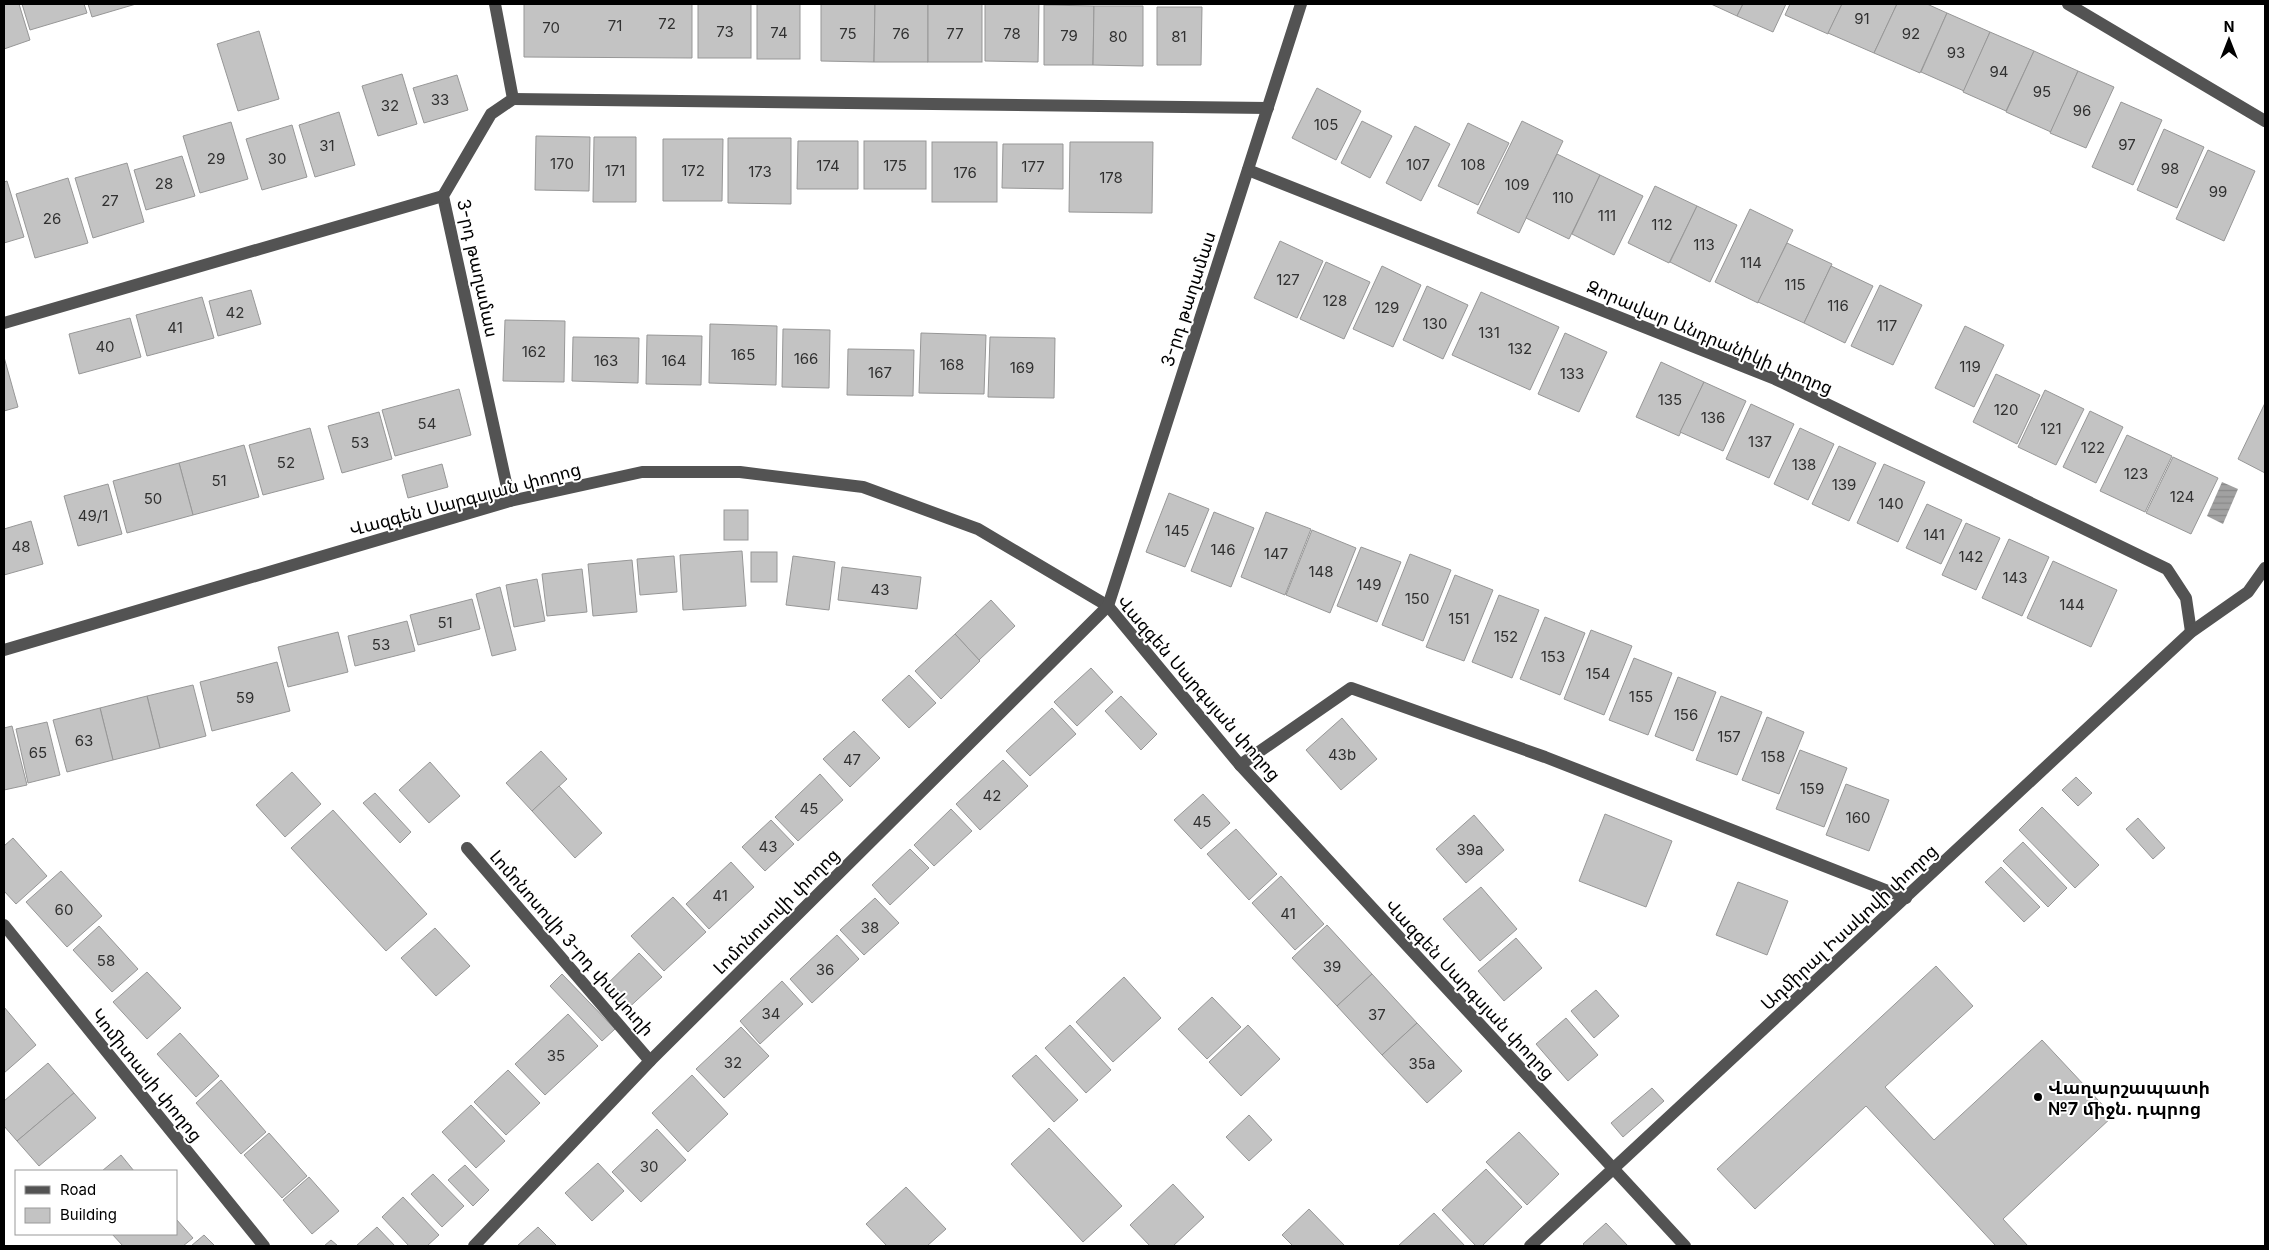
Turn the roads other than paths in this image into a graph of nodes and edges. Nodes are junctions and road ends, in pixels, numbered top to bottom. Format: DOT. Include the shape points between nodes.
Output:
graph roads {
  1 [pos="495,4"];
  2 [pos="1301,4"];
  3 [pos="2068,4"];
  4 [pos="513,99"];
  5 [pos="1268,108"];
  6 [pos="2265,121"];
  7 [pos="1248,170"];
  8 [pos="444,196"];
  9 [pos="4,322"];
  10 [pos="510,502"];
  11 [pos="2265,568"];
  12 [pos="1108,606"];
  13 [pos="2191,632"];
  14 [pos="4,650"];
  15 [pos="1240,765"];
  16 [pos="467,848"];
  17 [pos="1906,898"];
  18 [pos="4,925"];
  19 [pos="650,1061"];
  20 [pos="1613,1170"];
  21 [pos="264,1246"];
  22 [pos="474,1246"];
  23 [pos="1530,1246"];
  24 [pos="1684,1246"];
  1 -- 4 [label="street"];
  2 -- 5 [label="street, 3-րդ թաղամաս"];
  3 -- 6 [label="street"];
  4 -- 5 [label="street"];
  4 -- 8 [label="street, 3-րդ թաղամաս" via="491,114"];
  5 -- 7 [label="street, 3-րդ թաղամաս"];
  7 -- 12 [label="street, 3-րդ թաղամաս"];
  7 -- 13 [label="street, Զորավար Անդրանիկի փողոց" via="1775,378 2149,560 2167,569 2186,598"];
  8 -- 9 [label="street"];
  8 -- 10 [label="street, 3-րդ թաղամաս"];
  10 -- 12 [label="street, Վազգեն Սարգսյան փողոց" via="642,472 740,472 863,488 978,529"];
  10 -- 14 [label="street, Վազգեն Սարգսյան փողոց"];
  11 -- 13 [label="street, Ադմիրալ Իսակովի փողոց" via="2248,592"];
  12 -- 15 [label="street, Վազգեն Սարգսյան փողոց"];
  12 -- 19 [label="street, Լոմոնոսովի փողոց"];
  13 -- 17 [label="street, Ադմիրալ Իսակովի փողոց"];
  15 -- 17 [label="street" via="1351,688 1545,757"];
  15 -- 20 [label="street, Վազգեն Սարգսյան փողոց"];
  16 -- 19 [label="street, Լոմոնոսովի 3-րդ փակուղի"];
  17 -- 20 [label="street, Ադմիրալ Իսակովի փողոց"];
  18 -- 21 [label="street, Կոմիտասի փողոց"];
  19 -- 22 [label="street, Լոմոնոսովի փողոց"];
  20 -- 23 [label="street, Ադմիրալ Իսակովի փողոց"];
  20 -- 24 [label="street, Վազգեն Սարգսյան փողոց"];
}
